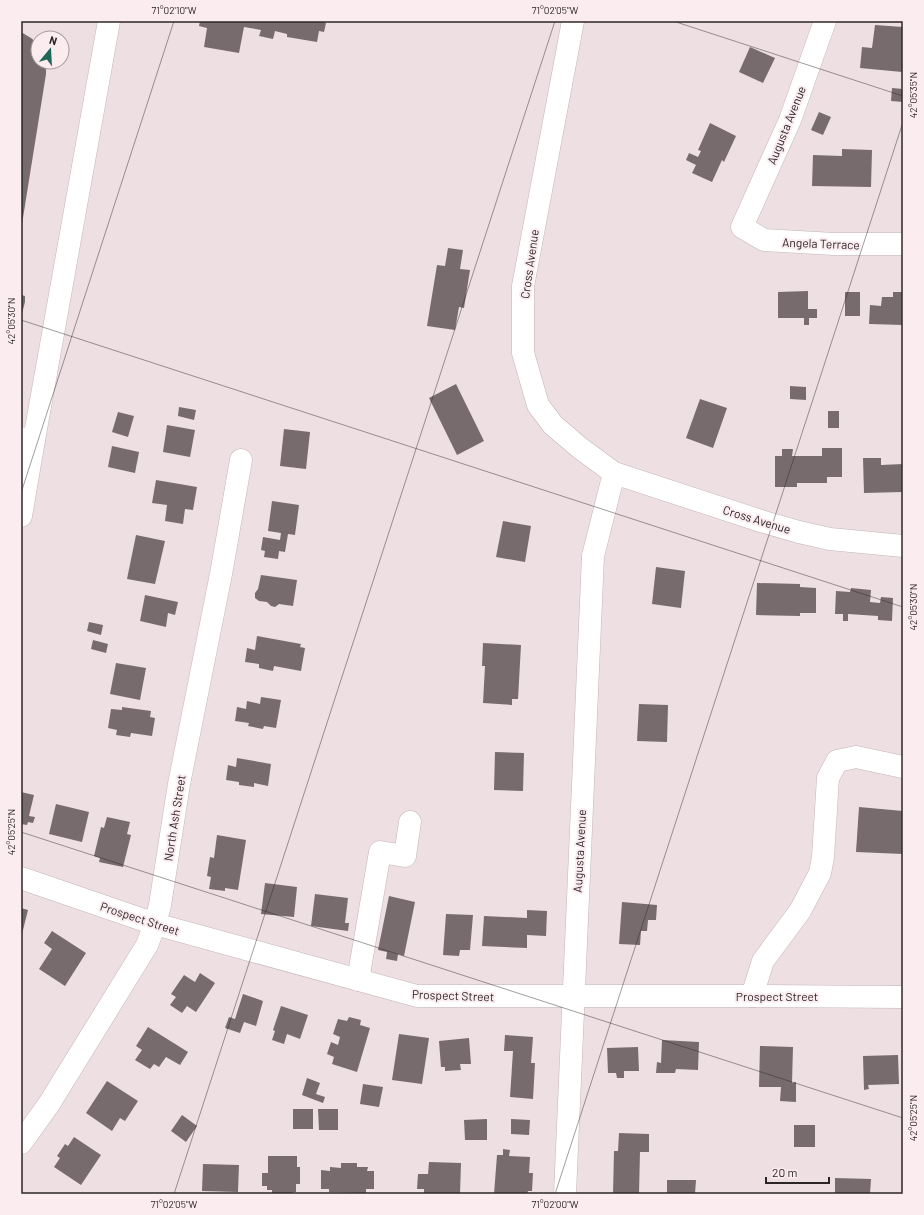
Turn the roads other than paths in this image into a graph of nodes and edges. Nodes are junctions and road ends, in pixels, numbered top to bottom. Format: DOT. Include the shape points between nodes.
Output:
graph roads {
  1 [pos="109,21"];
  2 [pos="573,21"];
  3 [pos="825,21"];
  4 [pos="742,227"];
  5 [pos="903,244"];
  6 [pos="28,439"];
  7 [pos="241,460"];
  8 [pos="614,473"];
  9 [pos="22,510"];
  10 [pos="903,546"];
  11 [pos="903,767"];
  12 [pos="410,822"];
  13 [pos="21,878"];
  14 [pos="155,924"];
  15 [pos="358,980"];
  16 [pos="573,996"];
  17 [pos="752,996"];
  18 [pos="903,997"];
  19 [pos="21,1143"];
  20 [pos="565,1194"];
  1 -- 6 [label="street"];
  2 -- 8 [label="street, Cross Avenue" via="523,286 522,353 538,405 553,425"];
  3 -- 4 [label="street, Augusta Avenue" via="790,120"];
  4 -- 5 [label="street, Angela Terrace" via="764,240"];
  6 -- 9 [label="street"];
  7 -- 14 [label="street, North Ash Street"];
  8 -- 10 [label="street, Cross Avenue" via="799,532 830,539"];
  8 -- 16 [label="street, Augusta Avenue" via="593,556"];
  11 -- 17 [label="street" via="856,757 837,761 828,778 824,858 820,873 800,911 763,961"];
  12 -- 15 [label="street" via="405,856 380,852"];
  13 -- 14 [label="street, Prospect Street"];
  14 -- 15 [label="street, Prospect Street"];
  14 -- 19 [label="street, North Ash Street" via="143,952 49,1104"];
  15 -- 16 [label="street, Prospect Street" via="417,996"];
  16 -- 17 [label="street, Prospect Street"];
  16 -- 20 [label="street, Augusta Avenue"];
  17 -- 18 [label="street, Prospect Street"];
}
